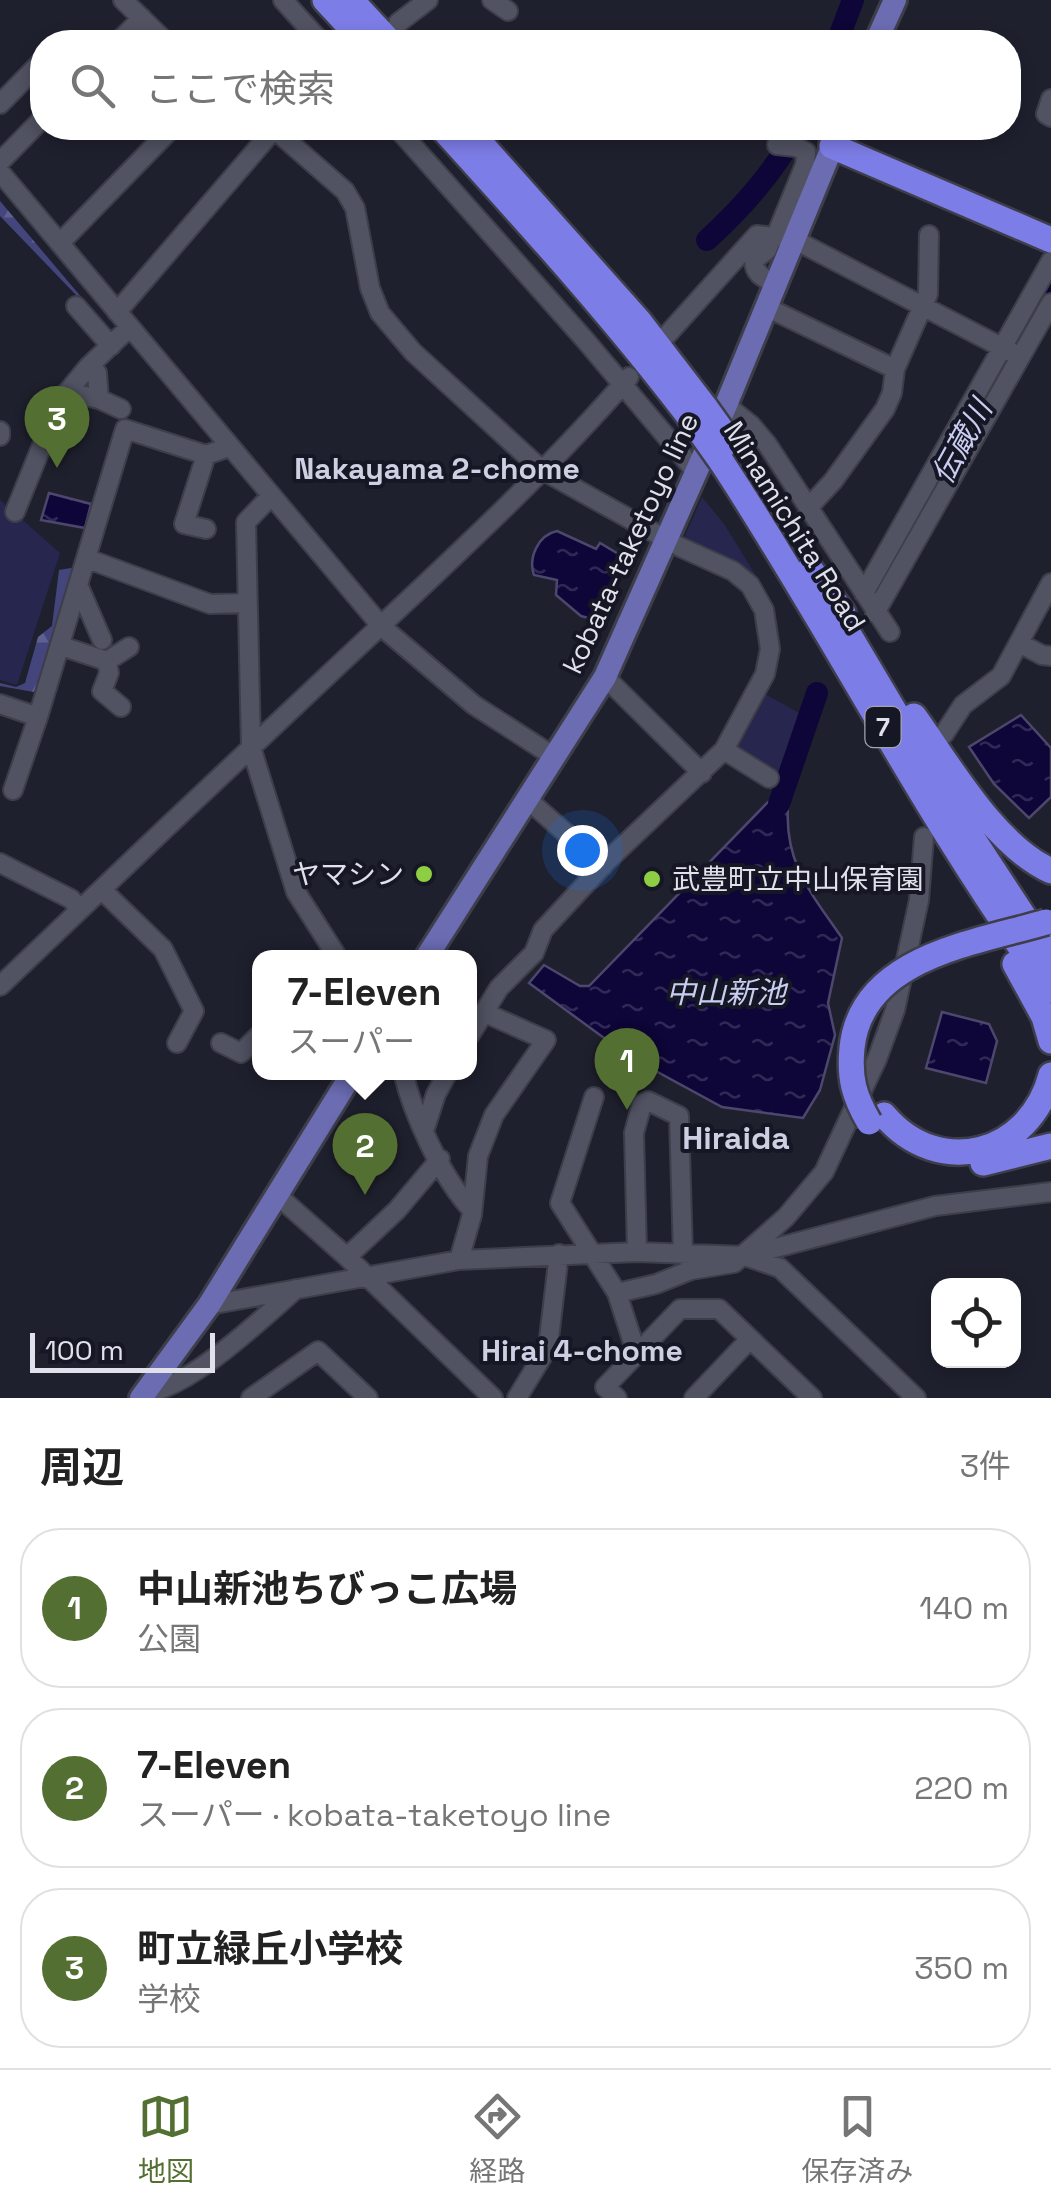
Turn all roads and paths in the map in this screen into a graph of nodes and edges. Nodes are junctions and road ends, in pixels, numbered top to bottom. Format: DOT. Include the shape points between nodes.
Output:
graph roads {
  1 [pos="122,0"];
  2 [pos="283,0"];
  3 [pos="325,0"];
  4 [pos="351,0"];
  5 [pos="895,0"];
  6 [pos="422,1"];
  7 [pos="142,18"];
  8 [pos="130,30"];
  9 [pos="154,30"];
  10 [pos="311,30"];
  11 [pos="353,30"];
  12 [pos="390,30"];
  13 [pos="397,30"];
  14 [pos="881,30"];
  15 [pos="30,73"];
  16 [pos="1051,99"];
  17 [pos="0,104"];
  18 [pos="1051,116"];
  19 [pos="30,131"];
  20 [pos="160,140"];
  21 [pos="260,140"];
  22 [pos="281,140"];
  23 [pos="408,140"];
  24 [pos="453,140"];
  25 [pos="478,140"];
  26 [pos="834,140"];
  27 [pos="844,140"];
  28 [pos="845,140"];
  29 [pos="777,146"];
  30 [pos="0,162"];
  31 [pos="0,172"];
  32 [pos="1051,228"];
  33 [pos="929,235"];
  34 [pos="781,240"];
  35 [pos="1051,240"];
  36 [pos="60,243"];
  37 [pos="1051,261"];
  38 [pos="1051,303"];
  39 [pos="924,304"];
  40 [pos="76,306"];
  41 [pos="766,307"];
  42 [pos="117,312"];
  43 [pos="130,328"];
  44 [pos="667,335"];
  45 [pos="112,346"];
  46 [pos="1002,347"];
  47 [pos="1020,357"];
  48 [pos="88,367"];
  49 [pos="895,369"];
  50 [pos="625,381"];
  51 [pos="68,392"];
  52 [pos="99,399"];
  53 [pos="121,409"];
  54 [pos="709,413"];
  55 [pos="229,447"];
  56 [pos="726,452"];
  57 [pos="206,455"];
  58 [pos="542,470"];
  59 [pos="696,472"];
  60 [pos="270,497"];
  61 [pos="808,508"];
  62 [pos="15,512"];
  63 [pos="206,530"];
  64 [pos="668,540"];
  65 [pos="88,558"];
  66 [pos="810,569"];
  67 [pos="1051,583"];
  68 [pos="79,587"];
  69 [pos="864,594"];
  70 [pos="247,603"];
  71 [pos="875,612"];
  72 [pos="382,626"];
  73 [pos="890,632"];
  74 [pos="102,640"];
  75 [pos="1019,643"];
  76 [pos="60,646"];
  77 [pos="128,647"];
  78 [pos="1051,656"];
  79 [pos="107,662"];
  80 [pos="605,677"];
  81 [pos="864,696"];
  82 [pos="0,704"];
  83 [pos="121,706"];
  84 [pos="38,717"];
  85 [pos="944,734"];
  86 [pos="251,747"];
  87 [pos="724,750"];
  88 [pos="553,756"];
  89 [pos="702,773"];
  90 [pos="770,778"];
  91 [pos="13,790"];
  92 [pos="526,798"];
  93 [pos="924,837"];
  94 [pos="0,863"];
  95 [pos="602,866"];
  96 [pos="1051,871"];
  97 [pos="102,890"];
  98 [pos="80,910"];
  99 [pos="1050,927"];
  100 [pos="333,950"];
  101 [pos="431,950"];
  102 [pos="1051,958"];
  103 [pos="0,986"];
  104 [pos="1051,990"];
  105 [pos="483,1012"];
  106 [pos="477,1023"];
  107 [pos="1051,1041"];
  108 [pos="252,1042"];
  109 [pos="177,1043"];
  110 [pos="221,1043"];
  111 [pos="1051,1075"];
  112 [pos="348,1080"];
  113 [pos="405,1080"];
  114 [pos="444,1080"];
  115 [pos="594,1097"];
  116 [pos="877,1118"];
  117 [pos="425,1128"];
  118 [pos="1051,1146"];
  119 [pos="440,1159"];
  120 [pos="1051,1192"];
  121 [pos="277,1195"];
  122 [pos="472,1210"];
  123 [pos="637,1252"];
  124 [pos="593,1253"];
  125 [pos="560,1254"];
  126 [pos="682,1255"];
  127 [pos="744,1256"];
  128 [pos="347,1257"];
  129 [pos="459,1260"];
  130 [pos="368,1277"];
  131 [pos="298,1288"];
  132 [pos="616,1293"];
  133 [pos="209,1305"];
  134 [pos="750,1339"];
  135 [pos="637,1355"];
  136 [pos="350,1380"];
  137 [pos="144,1395"];
  138 [pos="807,1396"];
  139 [pos="908,1396"];
  140 [pos="252,1398"];
  141 [pos="337,1398"];
  142 [pos="368,1398"];
  143 [pos="493,1398"];
  144 [pos="517,1398"];
  145 [pos="617,1398"];
  146 [pos="694,1398"];
  1 -- 7 [label="street"];
  2 -- 10 [label="street"];
  3 -- 11 [label="highway"];
  4 -- 12 [label="highway"];
  5 -- 14 [label="main road"];
  6 -- 13 [label="street"];
  7 -- 8 [label="street"];
  7 -- 9 [label="street"];
  15 -- 17 [label="street"];
  16 -- 18 [label="street"];
  19 -- 30 [label="street"];
  20 -- 36 [label="street"];
  21 -- 42 [label="street"];
  22 -- 58 [label="street" via="345,191 355,208 370,288 397,336"];
  23 -- 50 [label="street"];
  24 -- 54 [label="highway, Minamichita Road / 7" via="653,368"];
  25 -- 54 [label="highway, Minamichita Road / 7" via="639,321"];
  26 -- 34 [label="main road, kobata-taketoyo line"];
  27 -- 35 [label="highway"];
  28 -- 32 [label="highway"];
  29 -- 34 [label="street" via="806,152 775,238"];
  31 -- 36 [label="street"];
  33 -- 39 [label="street"];
  34 -- 39 [label="street"];
  34 -- 41 [label="main road, kobata-taketoyo line"];
  34 -- 44 [label="street" via="752,238"];
  36 -- 42 [label="street"];
  37 -- 46 [label="street"];
  38 -- 47 [label="street"];
  39 -- 46 [label="street"];
  39 -- 49 [label="street"];
  40 -- 45 [label="street"];
  41 -- 49 [label="street"];
  41 -- 54 [label="main road, kobata-taketoyo line"];
  42 -- 43 [label="street"];
  43 -- 45 [label="street"];
  43 -- 55 [label="street"];
  45 -- 48 [label="street"];
  46 -- 47 [label="street"];
  46 -- 69 [label="street"];
  47 -- 71 [label="street"];
  48 -- 51 [label="street"];
  48 -- 52 [label="street" via="96,373"];
  49 -- 61 [label="street" via="885,409"];
  50 -- 58 [label="street"];
  50 -- 59 [label="street"];
  51 -- 52 [label="street"];
  51 -- 62 [label="street"];
  52 -- 53 [label="street"];
  54 -- 56 [label="highway, Minamichita Road / 7, bridge"];
  54 -- 59 [label="main road, kobata-taketoyo line"];
  54 -- 61 [label="street" via="752,426"];
  55 -- 57 [label="street"];
  55 -- 60 [label="street"];
  56 -- 66 [label="highway, Minamichita Road / 7"];
  56 -- 81 [label="highway, Minamichita Road / 7"];
  57 -- 63 [label="street" via="184,524"];
  57 -- 65 [label="street" via="125,430"];
  58 -- 64 [label="street"];
  58 -- 72 [label="street"];
  59 -- 64 [label="main road, kobata-taketoyo line"];
  60 -- 70 [label="street" via="246,522"];
  60 -- 72 [label="street"];
  61 -- 69 [label="street"];
  64 -- 80 [label="main road, kobata-taketoyo line"];
  64 -- 87 [label="street" via="733,570 764,610 766,674"];
  65 -- 68 [label="street"];
  65 -- 70 [label="street" via="210,604"];
  66 -- 96 [label="highway" via="997,829"];
  66 -- 102 [label="highway, Minamichita Road / 7"];
  67 -- 75 [label="street"];
  68 -- 74 [label="street"];
  68 -- 76 [label="street"];
  69 -- 71 [label="street"];
  70 -- 86 [label="street"];
  71 -- 73 [label="street"];
  72 -- 86 [label="street"];
  72 -- 88 [label="street" via="474,706"];
  75 -- 78 [label="street"];
  75 -- 85 [label="street" via="1001,676 963,705"];
  76 -- 79 [label="street"];
  76 -- 84 [label="street"];
  77 -- 79 [label="street"];
  79 -- 83 [label="street" via="102,690"];
  80 -- 88 [label="main road, kobata-taketoyo line"];
  80 -- 89 [label="street"];
  81 -- 104 [label="highway, Minamichita Road / 7"];
  81 -- 107 [label="highway" via="884,745 1037,1002"];
  82 -- 84 [label="street"];
  84 -- 91 [label="street"];
  86 -- 97 [label="street"];
  86 -- 100 [label="street" via="296,892"];
  87 -- 89 [label="street"];
  87 -- 90 [label="street"];
  88 -- 92 [label="main road, kobata-taketoyo line"];
  89 -- 95 [label="street"];
  92 -- 95 [label="street"];
  92 -- 101 [label="main road, kobata-taketoyo line"];
  93 -- 127 [label="street" via="920,900 877,1059 824,1172"];
  94 -- 98 [label="street"];
  95 -- 105 [label="street" via="543,930 534,954"];
  97 -- 98 [label="street"];
  97 -- 109 [label="street" via="163,949 194,1011"];
  98 -- 103 [label="street"];
  99 -- 116 [label="highway" via="937,969 886,1000 873,1022 866,1063"];
  105 -- 106 [label="street"];
  105 -- 122 [label="street" via="546,1040 494,1115 478,1156"];
  108 -- 110 [label="street" via="241,1053"];
  111 -- 116 [label="highway" via="1038,1108 1019,1130 973,1152 928,1148"];
  112 -- 121 [label="main road"];
  113 -- 117 [label="street"];
  114 -- 117 [label="street"];
  115 -- 124 [label="street" via="560,1203"];
  116 -- 118 [label="highway" via="883,1138 938,1162 980,1164"];
  117 -- 119 [label="street"];
  119 -- 122 [label="street"];
  119 -- 128 [label="street"];
  120 -- 127 [label="street" via="935,1206"];
  121 -- 128 [label="street"];
  121 -- 133 [label="main road"];
  122 -- 129 [label="street"];
  123 -- 124 [label="street"];
  123 -- 126 [label="street"];
  123 -- 126 [label="street" via="634,1134 648,1101 679,1116"];
  124 -- 125 [label="street"];
  124 -- 132 [label="street"];
  125 -- 129 [label="street"];
  125 -- 144 [label="street" via="548,1347"];
  126 -- 127 [label="street"];
  127 -- 132 [label="street"];
  127 -- 139 [label="street" via="780,1268"];
  128 -- 130 [label="street"];
  129 -- 130 [label="street"];
  130 -- 131 [label="street"];
  130 -- 143 [label="street"];
  131 -- 133 [label="street"];
  131 -- 137 [label="street" via="173,1385"];
  132 -- 135 [label="street"];
  133 -- 137 [label="main road"];
  134 -- 135 [label="street" via="719,1309 680,1309"];
  134 -- 138 [label="street"];
  134 -- 146 [label="street"];
  135 -- 145 [label="street" via="605,1387"];
  136 -- 140 [label="street" via="318,1352"];
  136 -- 141 [label="street"];
  136 -- 142 [label="street"];
}
